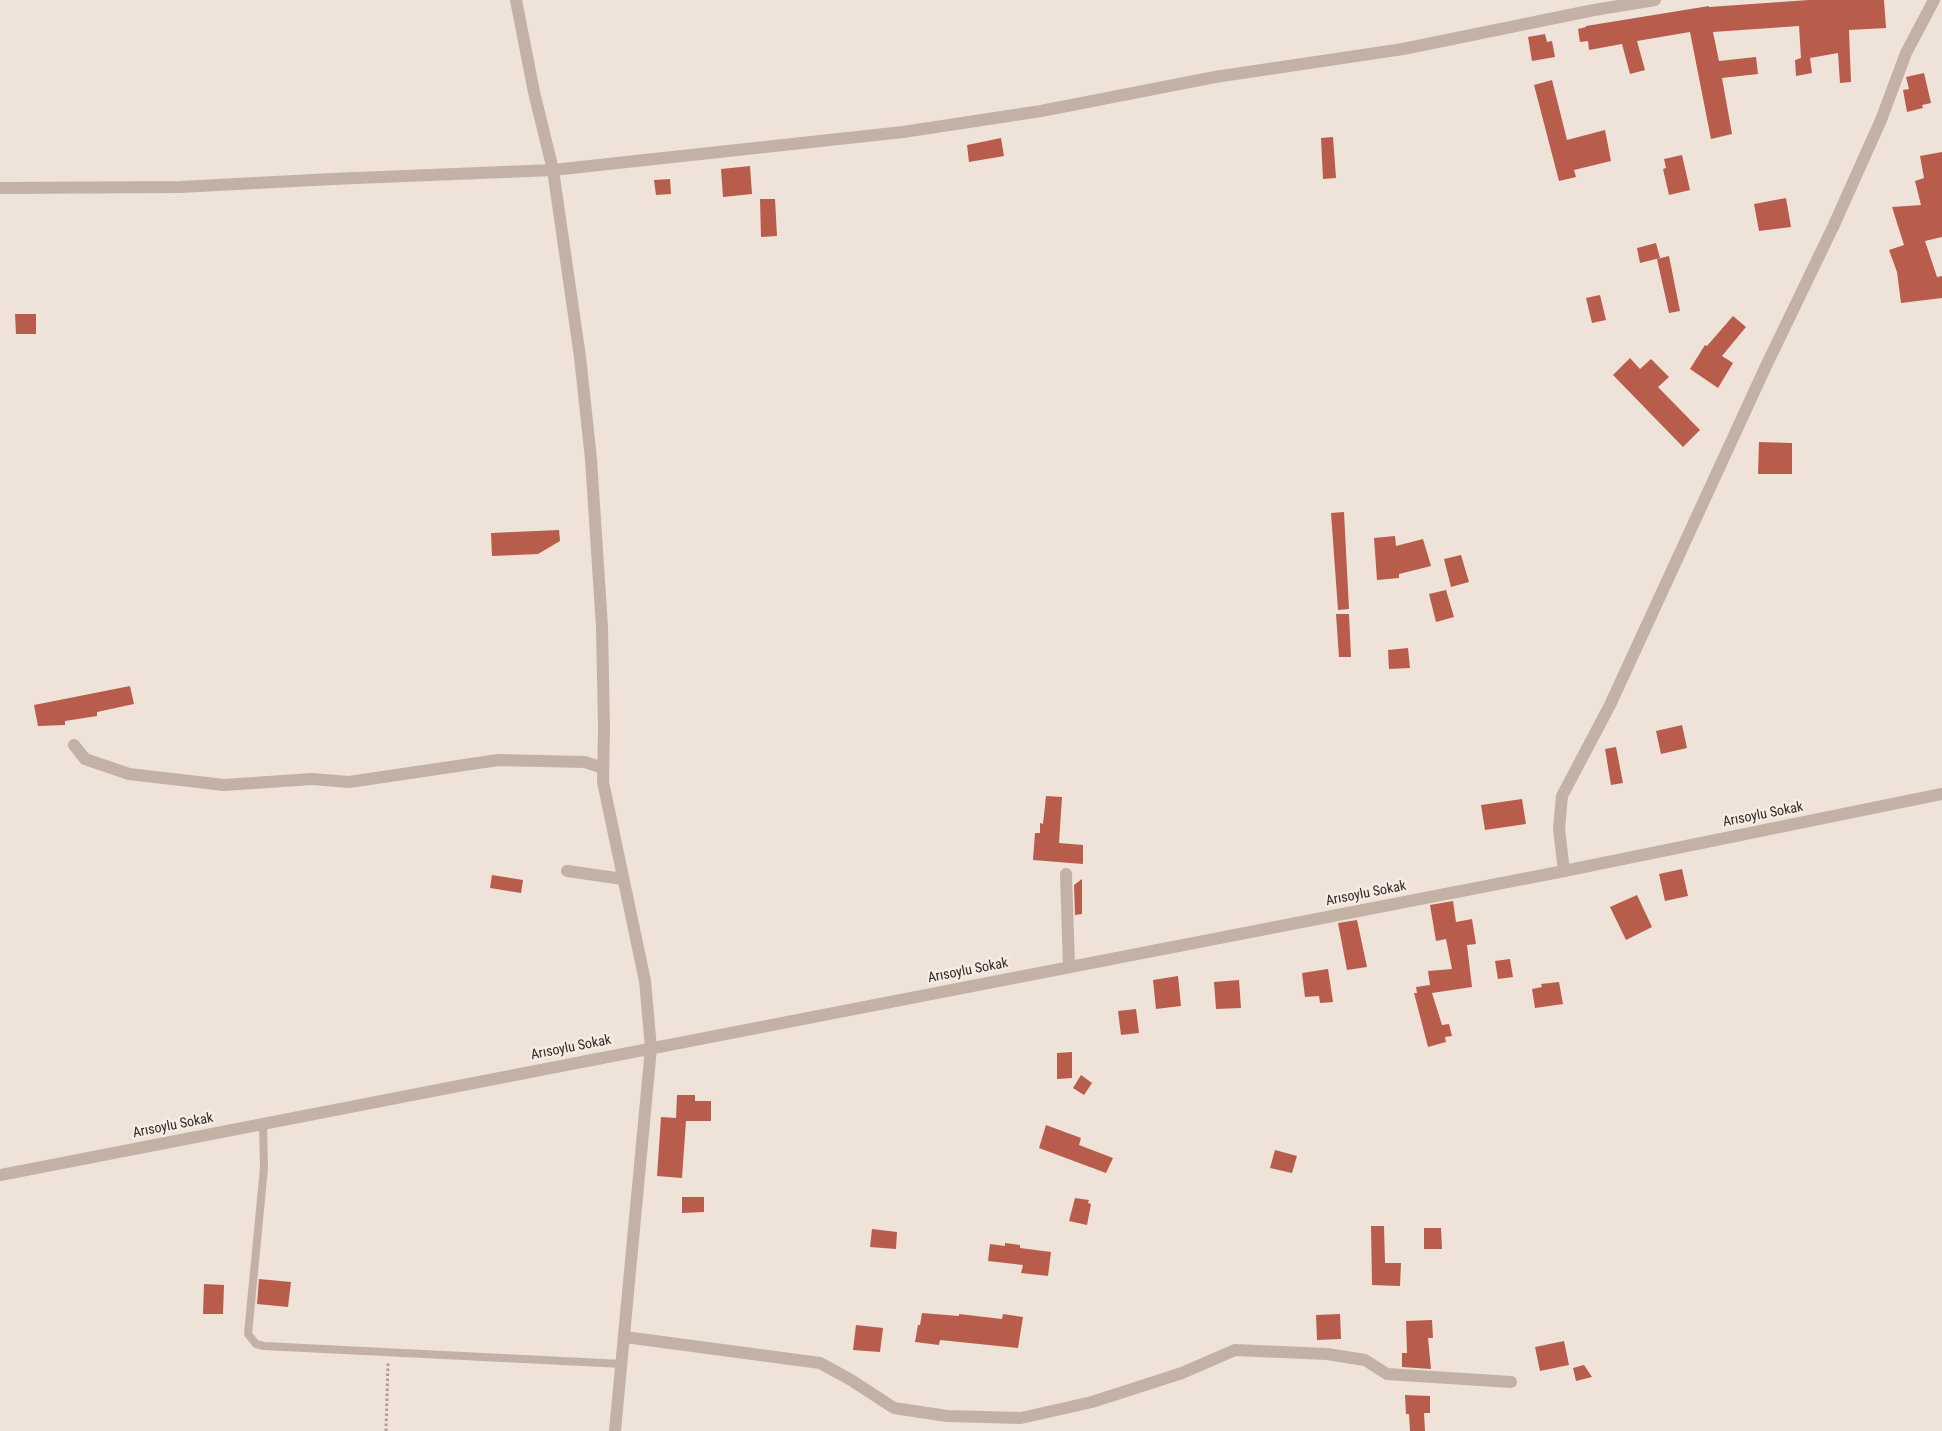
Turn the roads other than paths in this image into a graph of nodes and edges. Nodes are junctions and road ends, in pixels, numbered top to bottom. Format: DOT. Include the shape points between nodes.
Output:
graph roads {
  1 [pos="516,0"];
  2 [pos="1655,0"];
  3 [pos="1934,0"];
  4 [pos="553,170"];
  5 [pos="0,188"];
  6 [pos="74,746"];
  7 [pos="603,768"];
  8 [pos="1942,794"];
  9 [pos="1564,871"];
  10 [pos="566,872"];
  11 [pos="1066,874"];
  12 [pos="623,878"];
  13 [pos="1069,967"];
  14 [pos="651,1048"];
  15 [pos="263,1124"];
  16 [pos="0,1175"];
  17 [pos="625,1337"];
  18 [pos="623,1364"];
  19 [pos="1511,1382"];
  20 [pos="616,1431"];
  1 -- 4 [label="street"];
  2 -- 4 [label="street" via="1403,49 1215,77 1041,111 903,132"];
  3 -- 9 [label="street" via="1906,53 1881,120 1833,227 1614,696 1562,796 1559,829"];
  4 -- 5 [label="street" via="180,187"];
  4 -- 7 [label="street" via="591,459 602,627"];
  6 -- 7 [label="street" via="85,759 129,774 224,784 312,779 349,782 498,760 585,762"];
  7 -- 12 [label="street" via="603,782"];
  8 -- 9 [label="street, Arısoylu Sokak"];
  9 -- 13 [label="street, Arısoylu Sokak"];
  10 -- 12 [label="street"];
  11 -- 13 [label="street"];
  12 -- 14 [label="street" via="645,981"];
  13 -- 14 [label="street, Arısoylu Sokak"];
  14 -- 15 [label="street, Arısoylu Sokak"];
  14 -- 17 [label="street"];
  15 -- 16 [label="street, Arısoylu Sokak"];
  15 -- 18 [label="lane" via="264,1168 248,1334 260,1345"];
  17 -- 18 [label="street"];
  17 -- 19 [label="street" via="820,1363 894,1408 947,1416 1022,1418 1075,1406 1182,1373 1235,1350 1327,1354 1365,1360 1387,1374"];
  18 -- 20 [label="street"];
}
